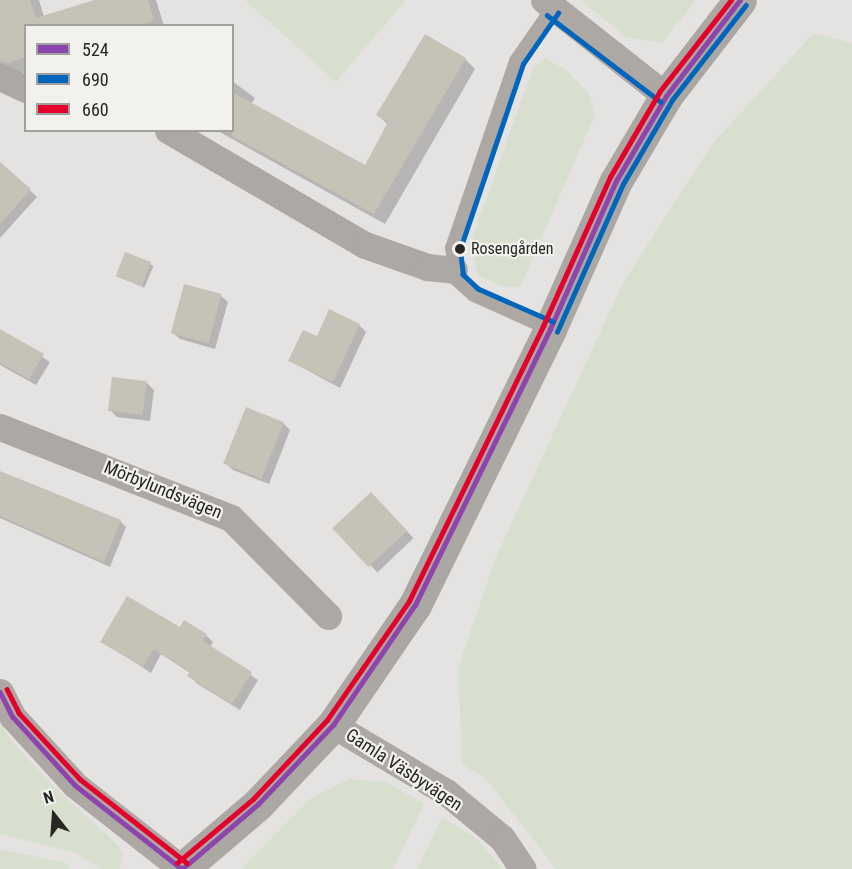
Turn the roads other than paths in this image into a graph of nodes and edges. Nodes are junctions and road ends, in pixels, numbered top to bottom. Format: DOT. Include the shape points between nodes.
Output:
graph roads {
  1 [pos="740,0"];
  2 [pos="548,4"];
  3 [pos="0,77"];
  4 [pos="24,88"];
  5 [pos="666,96"];
  6 [pos="171,132"];
  7 [pos="454,270"];
  8 [pos="550,329"];
  9 [pos="0,427"];
  10 [pos="328,616"];
  11 [pos="0,692"];
  12 [pos="333,725"];
  13 [pos="182,869"];
  14 [pos="523,869"];
  1 -- 5 [label="street"];
  2 -- 5 [label="street"];
  2 -- 7 [label="lane" via="516,61 452,248"];
  3 -- 4 [label="street"];
  5 -- 8 [label="street" via="616,181"];
  6 -- 7 [label="street" via="365,245 427,267"];
  7 -- 8 [label="lane" via="456,279 474,295"];
  8 -- 12 [label="street" via="428,583"];
  9 -- 10 [label="street, Mörbylundsvägen" via="231,518"];
  11 -- 13 [label="street" via="13,717 75,785"];
  12 -- 13 [label="street" via="258,804"];
  12 -- 14 [label="street, Gamla Väsbyvägen" via="446,792 502,838"];
}
